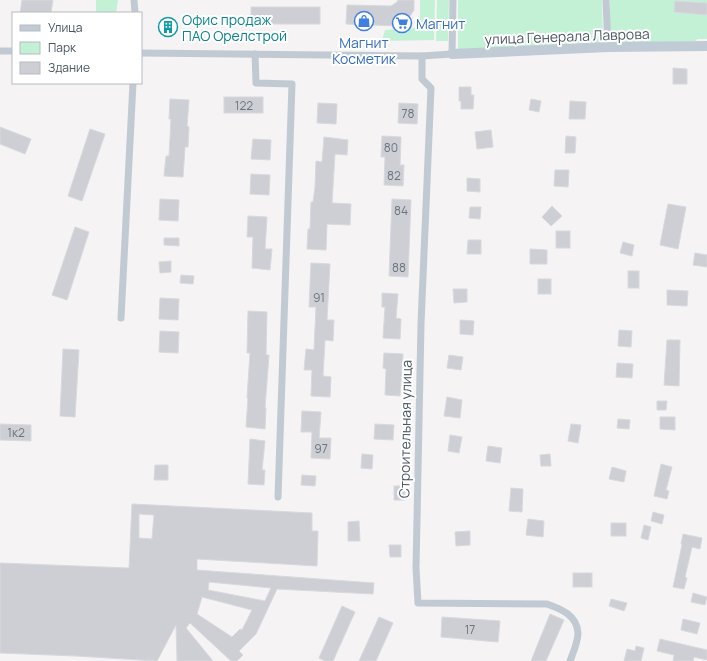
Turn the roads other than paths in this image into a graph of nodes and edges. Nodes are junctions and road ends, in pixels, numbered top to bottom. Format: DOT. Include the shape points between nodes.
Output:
graph roads {
  1 [pos="134,0"];
  2 [pos="453,0"];
  3 [pos="606,0"];
  4 [pos="134,12"];
  5 [pos="707,46"];
  6 [pos="608,48"];
  7 [pos="0,51"];
  8 [pos="12,51"];
  9 [pos="142,53"];
  10 [pos="255,54"];
  11 [pos="452,54"];
  12 [pos="422,56"];
  13 [pos="133,84"];
  14 [pos="121,318"];
  15 [pos="278,497"];
  16 [pos="570,661"];
  1 -- 4 [label="street"];
  2 -- 11 [label="street"];
  3 -- 6 [label="street"];
  5 -- 6 [label="street, улица Генерала Лаврова"];
  6 -- 11 [label="street, улица Генерала Лаврова"];
  7 -- 8 [label="street"];
  9 -- 10 [label="street, улица Генерала Лаврова"];
  10 -- 12 [label="street, улица Генерала Лаврова"];
  10 -- 15 [label="street" via="256,83 292,84"];
  11 -- 12 [label="street, улица Генерала Лаврова"];
  12 -- 16 [label="street, Строительная улица" via="422,79 431,88 421,324 416,568 418,603 547,604 560,608 568,613 578,632"];
  13 -- 14 [label="street"];
}
